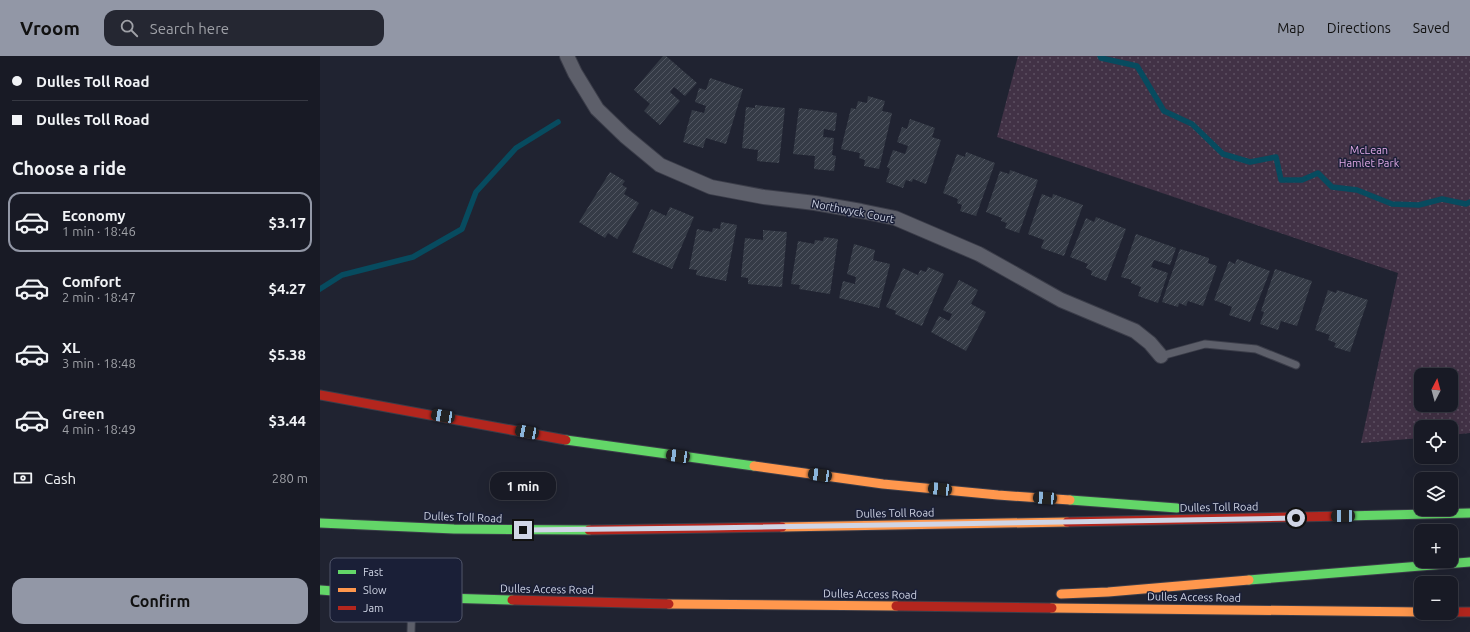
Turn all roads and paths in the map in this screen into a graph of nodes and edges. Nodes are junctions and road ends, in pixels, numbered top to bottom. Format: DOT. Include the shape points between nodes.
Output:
graph roads {
  1 [pos="567,56"];
  2 [pos="1161,356"];
  3 [pos="1296,365"];
  4 [pos="320,395"];
  5 [pos="1470,514"];
  6 [pos="1280,518"];
  7 [pos="320,523"];
  8 [pos="1470,562"];
  9 [pos="320,590"];
  10 [pos="330,591"];
  11 [pos="1049,594"];
  12 [pos="462,598"];
  13 [pos="996,598"];
  14 [pos="896,606"];
  15 [pos="1414,612"];
  16 [pos="1458,612"];
  17 [pos="1470,612"];
  18 [pos="411,622"];
  19 [pos="411,632"];
  1 -- 2 [label="street, Northwyck Court" via="597,109 660,165 711,187 861,210 895,218 979,254 1062,300 1135,331"];
  2 -- 3 [label="lane" via="1205,344 1256,349"];
  4 -- 6 [label="highway" via="584,443 883,484"];
  5 -- 6 [label="highway, Dulles Toll Road"];
  6 -- 7 [label="highway, Dulles Toll Road" via="508,530"];
  8 -- 11 [label="highway" via="1108,592"];
  9 -- 10 [label="highway, Dulles Access Road"];
  12 -- 14 [label="highway, Dulles Access Road"];
  13 -- 14 [label="highway"];
  14 -- 15 [label="highway, Dulles Access Road"];
  16 -- 17 [label="highway"];
  18 -- 19 [label="lane"];
}
